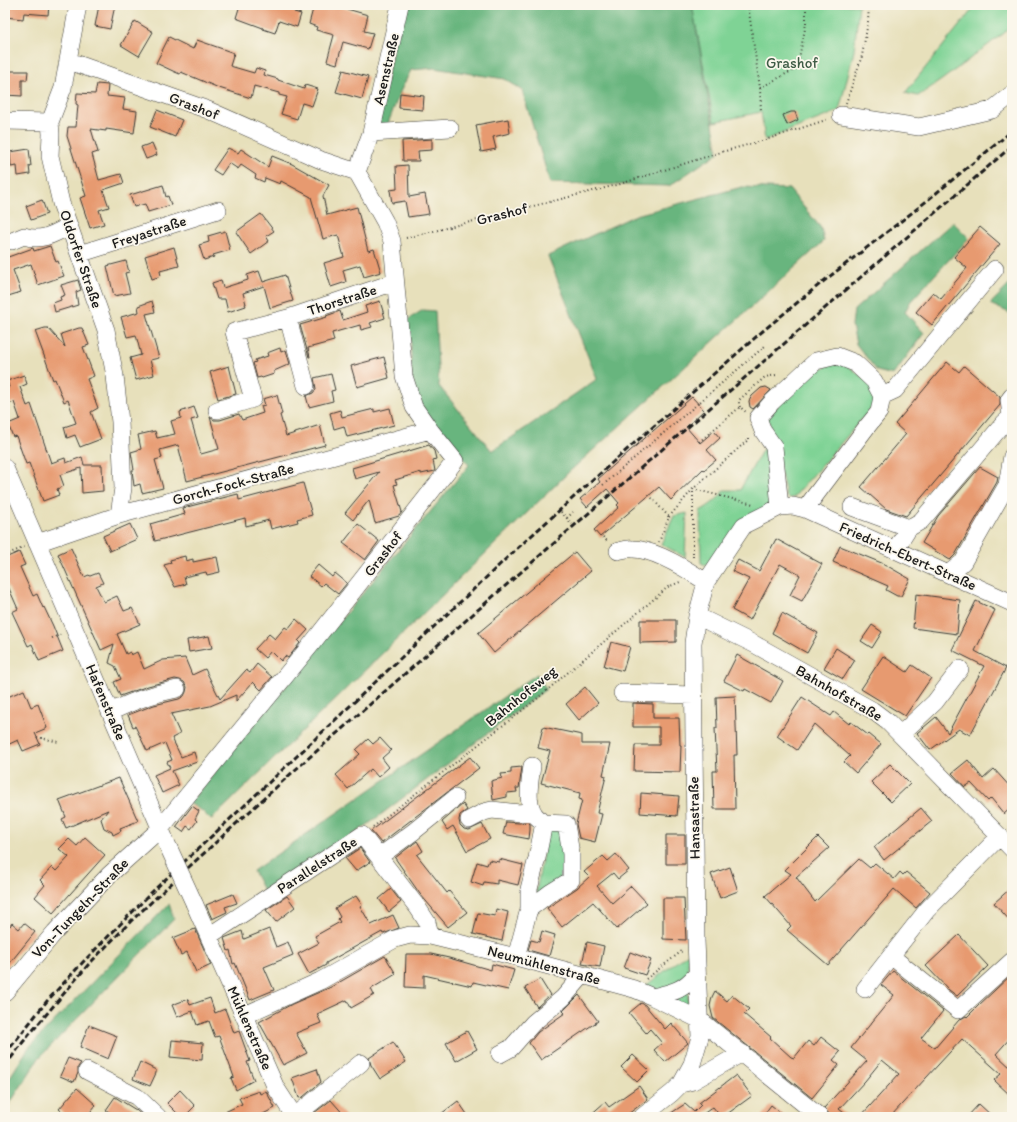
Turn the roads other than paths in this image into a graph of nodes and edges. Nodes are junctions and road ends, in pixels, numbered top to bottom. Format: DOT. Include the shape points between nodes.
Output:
graph roads {
  1 [pos="78,5"];
  2 [pos="400,5"];
  3 [pos="69,61"];
  4 [pos="1012,94"];
  5 [pos="842,115"];
  6 [pos="5,121"];
  7 [pos="50,122"];
  8 [pos="450,128"];
  9 [pos="371,133"];
  10 [pos="357,172"];
  11 [pos="218,210"];
  12 [pos="69,226"];
  13 [pos="12,241"];
  14 [pos="79,254"];
  15 [pos="995,269"];
  16 [pos="395,282"];
  17 [pos="288,318"];
  18 [pos="306,386"];
  19 [pos="882,396"];
  20 [pos="1012,396"];
  21 [pos="217,410"];
  22 [pos="1012,416"];
  23 [pos="430,430"];
  24 [pos="1012,456"];
  25 [pos="5,468"];
  26 [pos="852,507"];
  27 [pos="777,508"];
  28 [pos="805,510"];
  29 [pos="119,515"];
  30 [pos="909,528"];
  31 [pos="37,543"];
  32 [pos="895,550"];
  33 [pos="618,551"];
  34 [pos="948,574"];
  35 [pos="706,582"];
  36 [pos="1012,603"];
  37 [pos="697,616"];
  38 [pos="960,670"];
  39 [pos="177,689"];
  40 [pos="622,693"];
  41 [pos="693,695"];
  42 [pos="110,712"];
  43 [pos="901,734"];
  44 [pos="532,766"];
  45 [pos="455,798"];
  46 [pos="538,817"];
  47 [pos="469,820"];
  48 [pos="160,829"];
  49 [pos="1000,836"];
  50 [pos="1012,849"];
  51 [pos="379,857"];
  52 [pos="529,909"];
  53 [pos="209,936"];
  54 [pos="430,936"];
  55 [pos="891,956"];
  56 [pos="516,957"];
  57 [pos="1012,961"];
  58 [pos="697,974"];
  59 [pos="583,975"];
  60 [pos="7,986"];
  61 [pos="865,989"];
  62 [pos="653,997"];
  63 [pos="245,1015"];
  64 [pos="700,1020"];
  65 [pos="742,1053"];
  66 [pos="500,1054"];
  67 [pos="361,1063"];
  68 [pos="87,1071"];
  69 [pos="681,1084"];
  70 [pos="292,1115"];
  71 [pos="158,1117"];
  72 [pos="642,1117"];
  73 [pos="820,1117"];
  1 -- 3 [label="street, Oldorfer Straße"];
  2 -- 9 [label="street, Asenstraße"];
  3 -- 7 [label="street, Oldorfer Straße" via="63,88"];
  3 -- 10 [label="street, Grashof" via="208,110 321,160"];
  4 -- 5 [label="street" via="992,110 919,127"];
  6 -- 7 [label="street"];
  7 -- 12 [label="street, Oldorfer Straße" via="50,156"];
  8 -- 9 [label="street"];
  9 -- 10 [label="street, Asenstraße"];
  10 -- 16 [label="street, Grashof" via="385,222 392,241"];
  11 -- 14 [label="street, Freyastraße"];
  12 -- 13 [label="street" via="53,235 41,238 24,236"];
  12 -- 14 [label="street, Oldorfer Straße"];
  14 -- 29 [label="street, Oldorfer Straße" via="106,330 115,376 123,488"];
  15 -- 19 [label="street" via="895,390"];
  16 -- 17 [label="street, Thorstraße"];
  16 -- 23 [label="street, Grashof" via="404,376 414,407"];
  17 -- 18 [label="street, Thorstraße"];
  17 -- 21 [label="street, Thorstraße" via="234,332 252,399"];
  19 -- 27 [label="street" via="874,381 855,363 837,356 816,361 772,402 758,418 774,447"];
  19 -- 28 [label="street" via="879,412"];
  20 -- 22 [label="street" via="1009,400"];
  22 -- 30 [label="street" via="921,522"];
  23 -- 29 [label="street, Gorch-Fock-Straße"];
  23 -- 48 [label="street, Grashof" via="455,461 310,646"];
  24 -- 34 [label="street" via="1007,485 963,562"];
  25 -- 31 [label="street, Hafenstraße"];
  26 -- 30 [label="street"];
  27 -- 28 [label="street, Friedrich-Ebert-Straße" via="793,506"];
  27 -- 35 [label="street" via="744,525"];
  28 -- 32 [label="street, Friedrich-Ebert-Straße"];
  29 -- 31 [label="street, Gorch-Fock-Straße"];
  30 -- 32 [label="street"];
  31 -- 42 [label="street, Hafenstraße"];
  32 -- 34 [label="street, Friedrich-Ebert-Straße"];
  33 -- 35 [label="street" via="632,548 645,550 688,570"];
  34 -- 36 [label="street, Friedrich-Ebert-Straße"];
  35 -- 37 [label="street"];
  37 -- 41 [label="street, Hansastraße" via="693,643"];
  37 -- 43 [label="street, Bahnhofstraße" via="754,644 872,710"];
  38 -- 43 [label="street" via="935,702"];
  39 -- 42 [label="street" via="136,700"];
  40 -- 41 [label="street"];
  41 -- 58 [label="street, Hansastraße"];
  42 -- 48 [label="street, Hafenstraße"];
  43 -- 49 [label="street, Bahnhofstraße"];
  44 -- 46 [label="street" via="530,802"];
  45 -- 51 [label="street"];
  46 -- 47 [label="street" via="492,810"];
  46 -- 52 [label="street" via="537,858 529,888"];
  46 -- 52 [label="street" via="566,824 571,854 571,880"];
  48 -- 53 [label="street, Hafenstraße, bridge"];
  48 -- 60 [label="street, Von-Tungeln-Straße" via="109,875"];
  49 -- 50 [label="street, Bahnhofstraße"];
  49 -- 55 [label="street" via="927,910"];
  51 -- 53 [label="street, Parallelstraße" via="362,835"];
  51 -- 54 [label="street, Parallelstraße" via="427,922"];
  52 -- 56 [label="street"];
  53 -- 63 [label="street, Mühlenstraße"];
  54 -- 56 [label="street, Neumühlenstraße"];
  54 -- 63 [label="street, Neumühlenstraße" via="410,935 395,939 320,981"];
  55 -- 57 [label="street" via="958,1010"];
  55 -- 61 [label="street"];
  56 -- 59 [label="street, Neumühlenstraße"];
  58 -- 62 [label="street" via="688,985 674,992"];
  58 -- 64 [label="street, Hansastraße"];
  59 -- 62 [label="street, Neumühlenstraße"];
  59 -- 66 [label="street" via="511,1048"];
  62 -- 64 [label="street, Neumühlenstraße"];
  63 -- 70 [label="street, Mühlenstraße" via="276,1088"];
  64 -- 65 [label="street, Neumühlenstraße"];
  64 -- 69 [label="street, Hansastraße" via="697,1050"];
  65 -- 69 [label="street" via="692,1081"];
  65 -- 73 [label="street, Neumühlenstraße"];
  67 -- 70 [label="street"];
  68 -- 71 [label="street" via="137,1097"];
  69 -- 72 [label="street"];
}
